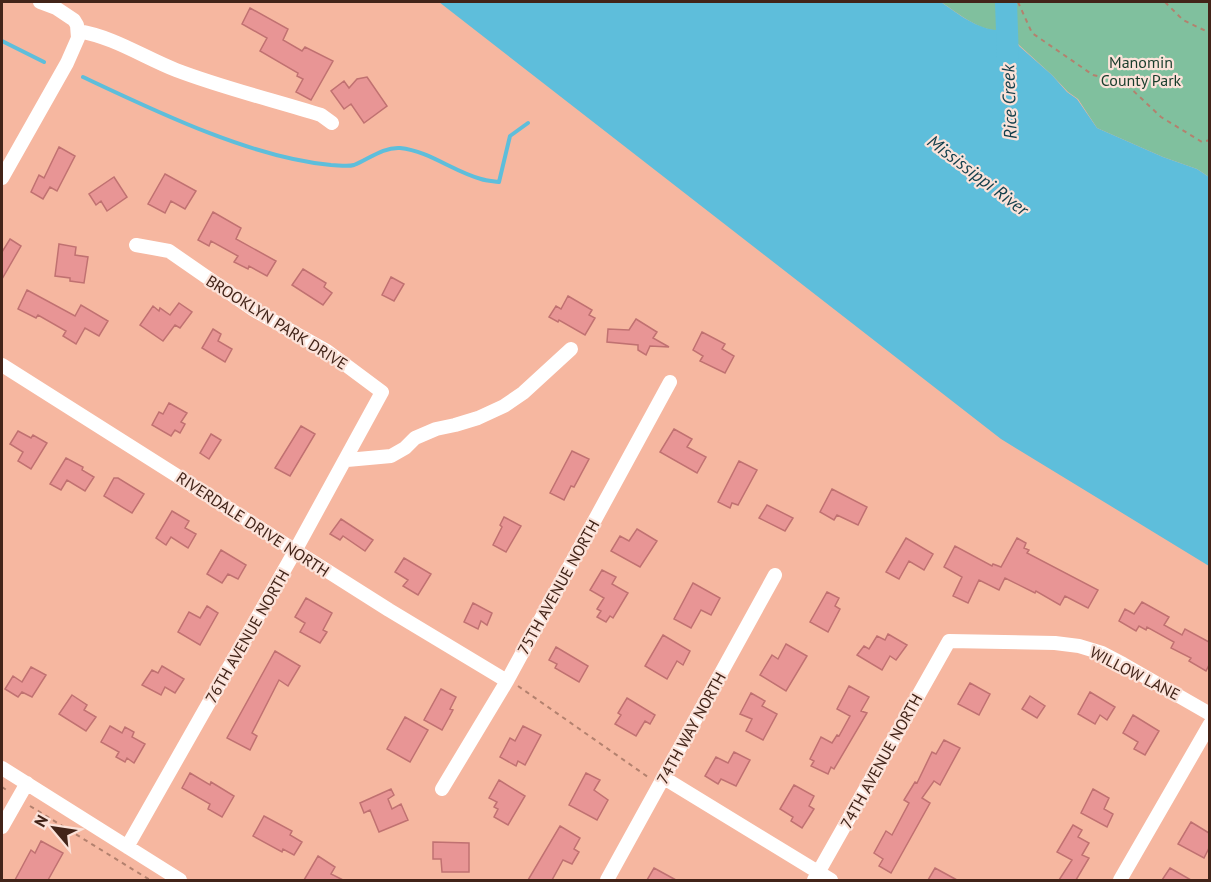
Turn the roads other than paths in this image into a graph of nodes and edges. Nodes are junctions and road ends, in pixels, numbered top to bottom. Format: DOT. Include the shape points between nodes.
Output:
graph roads {
  1 [pos="40,2"];
  2 [pos="78,32"];
  3 [pos="332,123"];
  4 [pos="2,178"];
  5 [pos="136,245"];
  6 [pos="571,349"];
  7 [pos="2,365"];
  8 [pos="670,382"];
  9 [pos="382,392"];
  10 [pos="346,460"];
  11 [pos="295,551"];
  12 [pos="775,575"];
  13 [pos="949,641"];
  14 [pos="507,681"];
  15 [pos="1209,714"];
  16 [pos="1209,724"];
  17 [pos="2,768"];
  18 [pos="662,781"];
  19 [pos="27,783"];
  20 [pos="442,789"];
  21 [pos="2,827"];
  22 [pos="127,847"];
  23 [pos="816,877"];
  24 [pos="180,880"];
  25 [pos="607,880"];
  26 [pos="831,880"];
  27 [pos="1120,880"];
  1 -- 2 [label="street" via="67,14"];
  2 -- 3 [label="street" via="99,34 174,69 321,115"];
  2 -- 4 [label="street" via="67,63"];
  5 -- 9 [label="street, BROOKLYN PARK DRIVE" via="169,250 254,310 327,351"];
  6 -- 10 [label="street" via="504,406 415,438 391,456"];
  7 -- 11 [label="street, RIVERDALE DRIVE NORTH"];
  8 -- 14 [label="street, 75TH AVENUE NORTH"];
  9 -- 10 [label="street, 76TH AVENUE NORTH"];
  10 -- 11 [label="street, 76TH AVENUE NORTH"];
  11 -- 14 [label="street, RIVERDALE DRIVE NORTH"];
  11 -- 22 [label="street, 76TH AVENUE NORTH"];
  12 -- 18 [label="street, 74TH WAY NORTH"];
  13 -- 15 [label="street, WILLOW LANE" via="1079,646 1102,653"];
  13 -- 23 [label="street, 74TH AVENUE NORTH"];
  14 -- 20 [label="street, 75TH AVENUE NORTH"];
  16 -- 27 [label="street"];
  17 -- 19 [label="street"];
  18 -- 23 [label="street"];
  18 -- 25 [label="street, 74TH WAY NORTH"];
  19 -- 21 [label="street"];
  19 -- 22 [label="street"];
  22 -- 24 [label="street"];
  23 -- 26 [label="street"];
}
